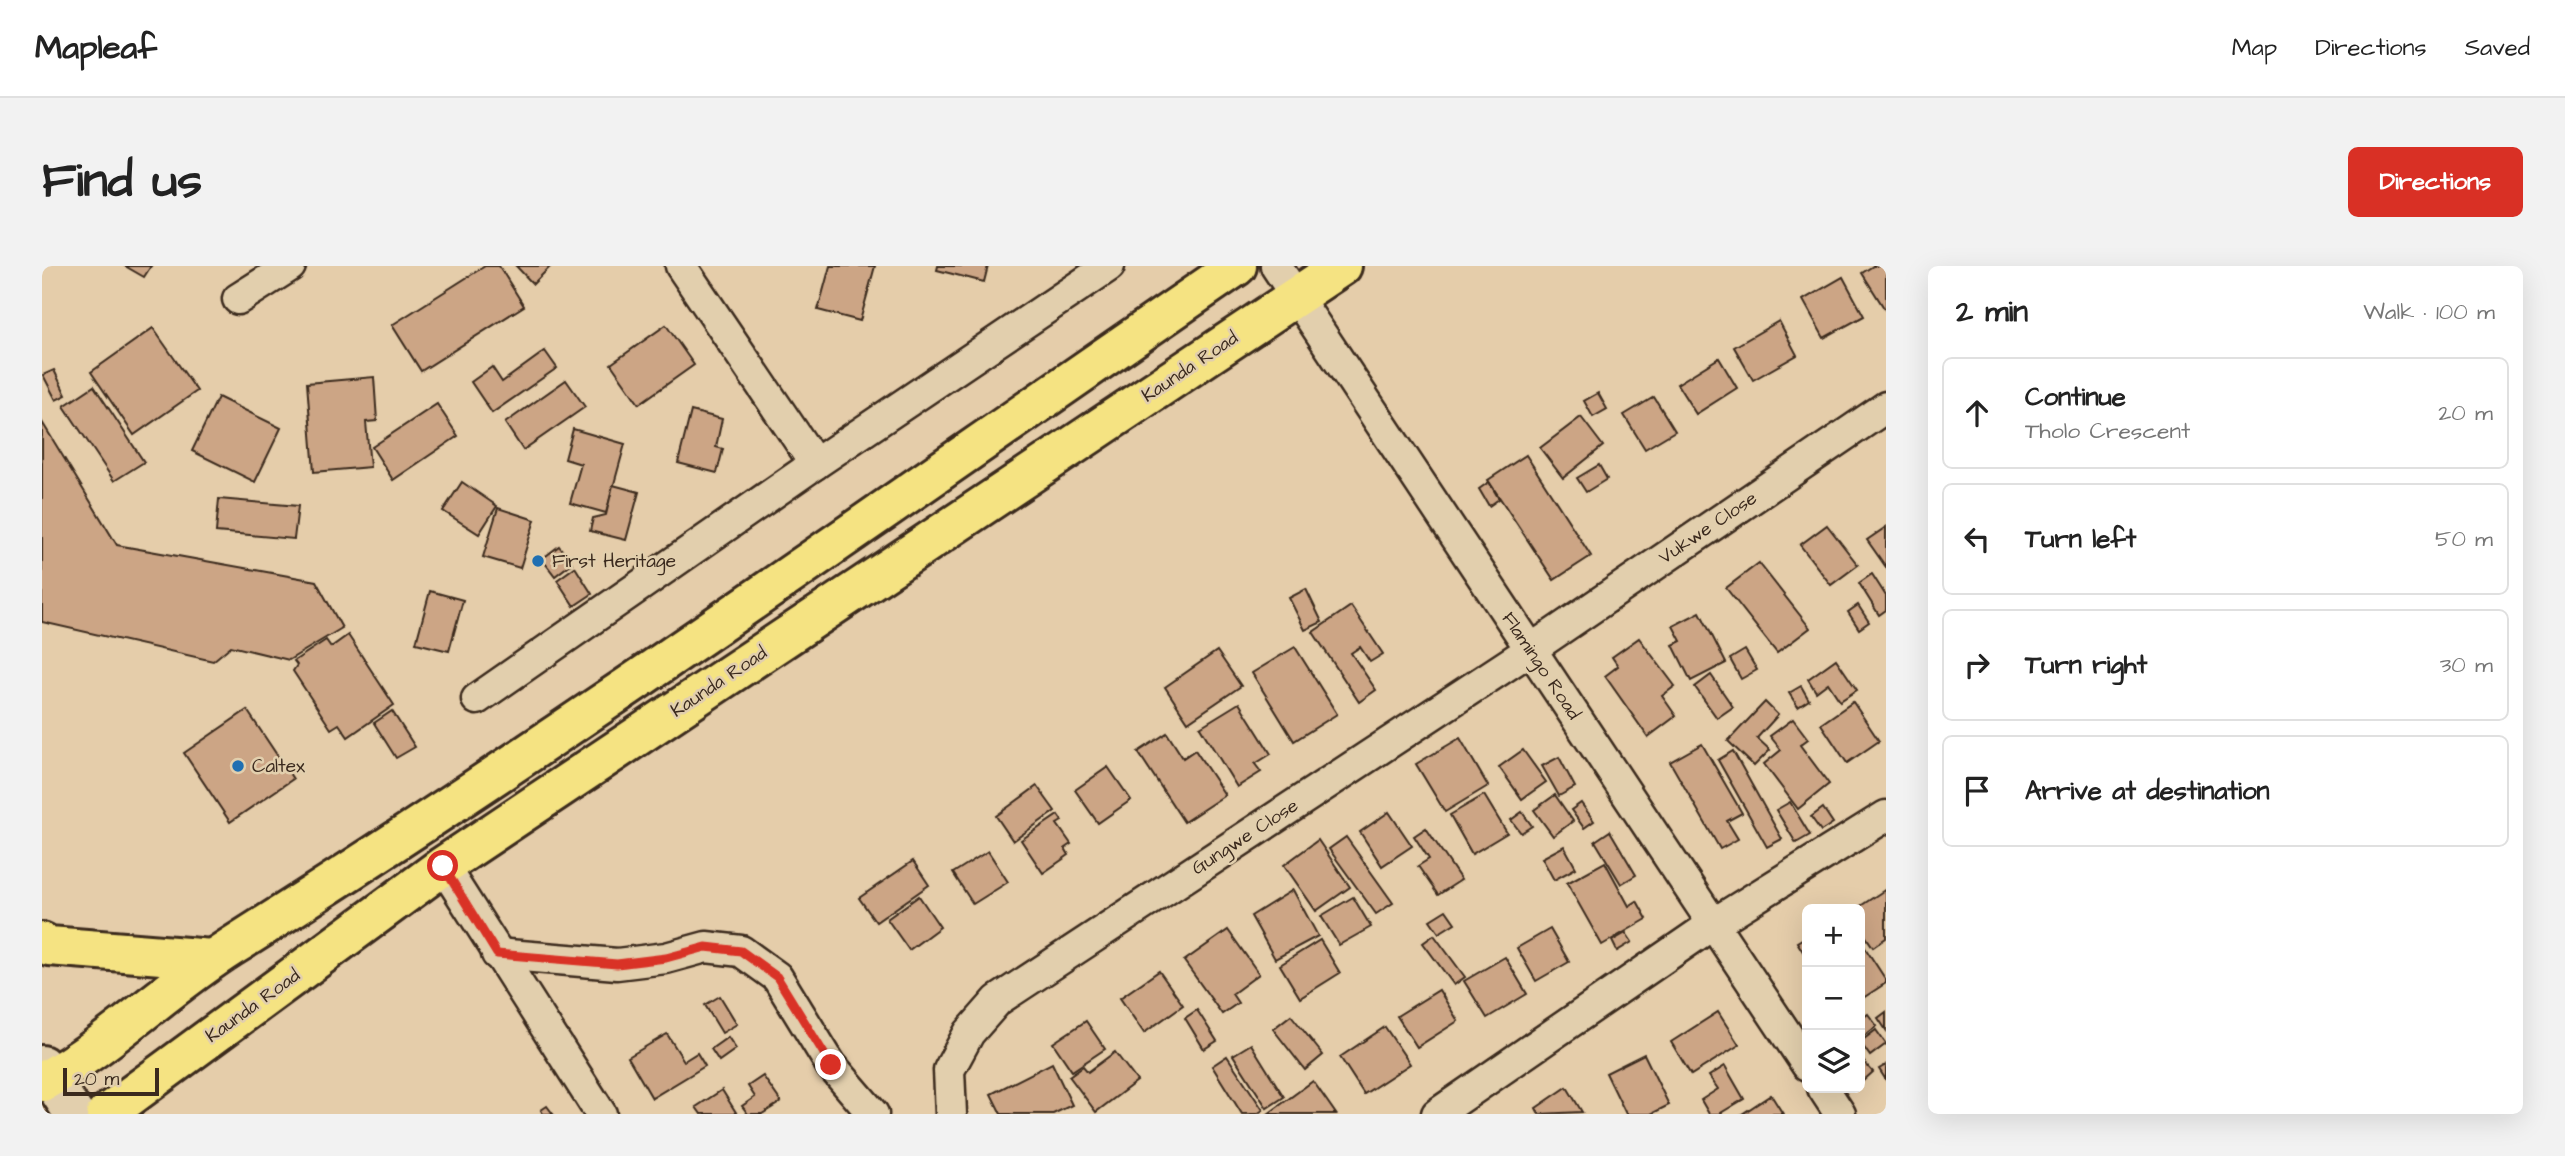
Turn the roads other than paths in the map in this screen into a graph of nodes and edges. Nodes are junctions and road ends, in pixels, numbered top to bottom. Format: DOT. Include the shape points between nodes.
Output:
graph roads {
  1 [pos="290,266"];
  2 [pos="681,266"];
  3 [pos="1109,266"];
  4 [pos="1237,266"];
  5 [pos="1342,266"];
  6 [pos="1285,282"];
  7 [pos="238,299"];
  8 [pos="1886,407"];
  9 [pos="815,464"];
  10 [pos="1530,650"];
  11 [pos="477,699"];
  12 [pos="1886,816"];
  13 [pos="443,866"];
  14 [pos="1713,924"];
  15 [pos="42,942"];
  16 [pos="497,954"];
  17 [pos="212,959"];
  18 [pos="1802,1058"];
  19 [pos="45,1075"];
  20 [pos="1826,1093"];
  21 [pos="74,1114"];
  22 [pos="106,1114"];
  23 [pos="601,1114"];
  24 [pos="873,1114"];
  25 [pos="951,1114"];
  26 [pos="1437,1114"];
  27 [pos="1840,1114"];
  1 -- 7 [label="street"];
  2 -- 9 [label="street"];
  3 -- 9 [label="street"];
  4 -- 17 [label="main road" via="401,840"];
  5 -- 6 [label="main road, Kaunda Road"];
  6 -- 10 [label="street, Flamingo Road"];
  6 -- 13 [label="main road, Kaunda Road"];
  8 -- 10 [label="street, Vukwe Close"];
  9 -- 11 [label="street"];
  10 -- 14 [label="street, Flamingo Road"];
  10 -- 25 [label="street, Gungwe Close" via="998,1000 969,1033 948,1070"];
  12 -- 14 [label="street"];
  13 -- 16 [label="street"];
  13 -- 22 [label="main road, Kaunda Road"];
  14 -- 18 [label="street, Flamingo Road"];
  14 -- 26 [label="street"];
  15 -- 17 [label="main road"];
  16 -- 23 [label="street"];
  16 -- 24 [label="street" via="617,964 706,947 741,951 777,977 831,1065"];
  17 -- 19 [label="main road"];
  19 -- 21 [label="street"];
  20 -- 27 [label="street"];
}
